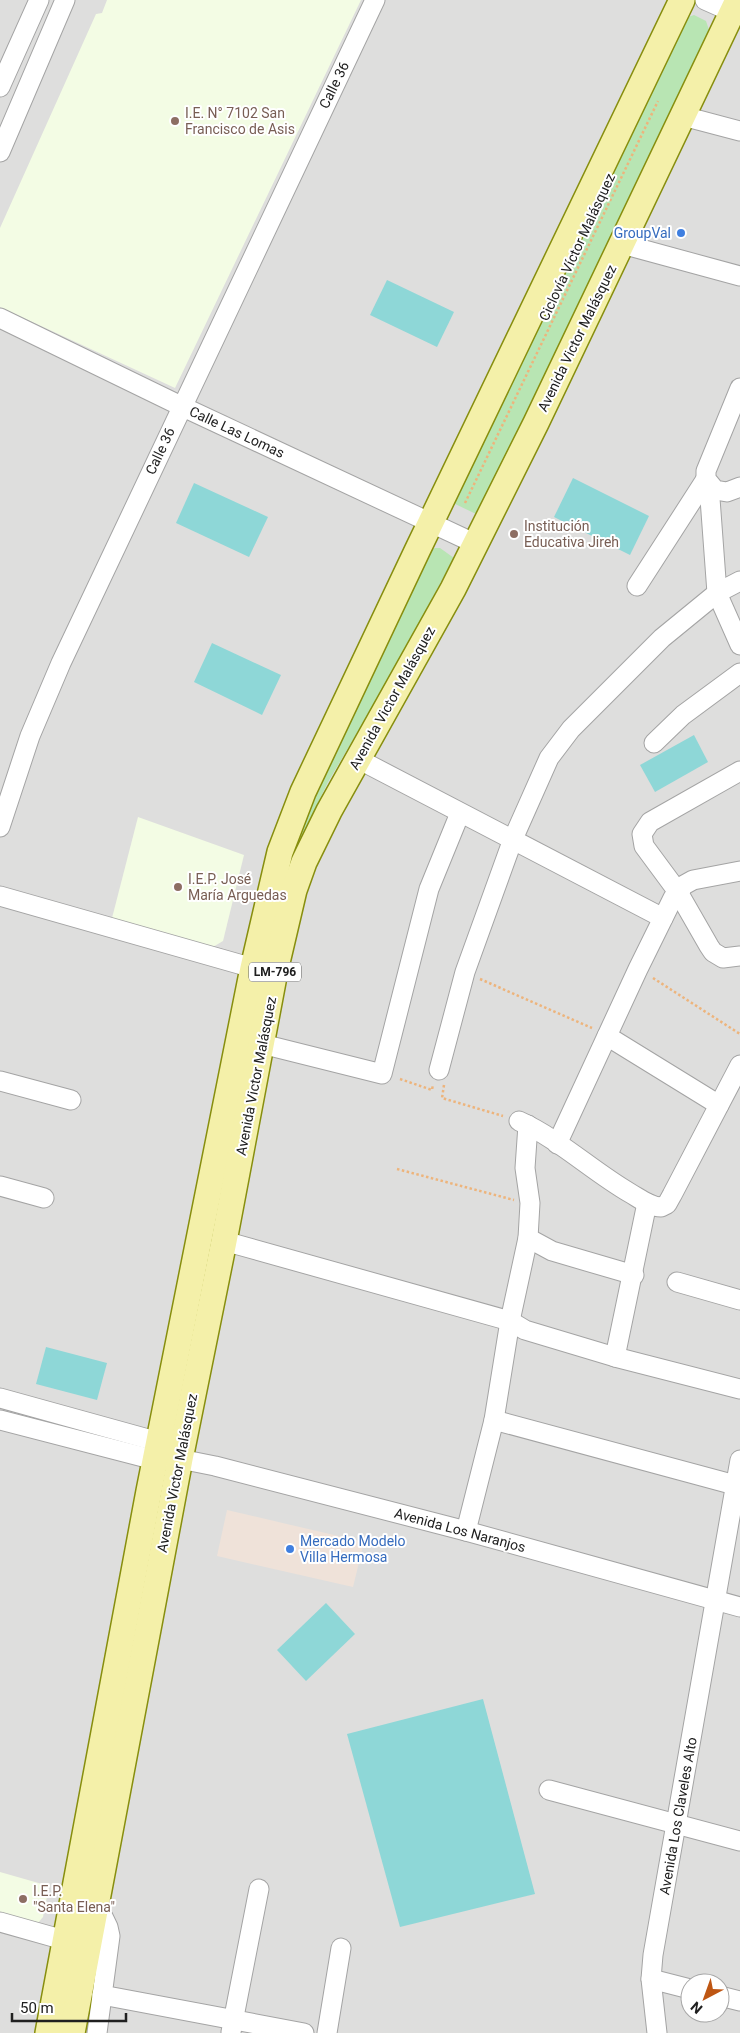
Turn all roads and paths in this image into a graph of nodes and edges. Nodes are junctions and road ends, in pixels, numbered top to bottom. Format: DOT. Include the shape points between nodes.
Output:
graph roads {
  1 [pos="39,0"];
  2 [pos="65,0"];
  3 [pos="375,0"];
  4 [pos="682,0"];
  5 [pos="705,0"];
  6 [pos="735,6"];
  7 [pos="0,87"];
  8 [pos="660,95"];
  9 [pos="683,116"];
  10 [pos="740,131"];
  11 [pos="0,152"];
  12 [pos="622,244"];
  13 [pos="740,276"];
  14 [pos="0,318"];
  15 [pos="740,388"];
  16 [pos="181,406"];
  17 [pos="708,482"];
  18 [pos="740,487"];
  19 [pos="465,503"];
  20 [pos="430,523"];
  21 [pos="474,543"];
  22 [pos="740,581"];
  23 [pos="637,586"];
  24 [pos="716,593"];
  25 [pos="740,645"];
  26 [pos="740,673"];
  27 [pos="654,743"];
  28 [pos="358,759"];
  29 [pos="740,771"];
  30 [pos="460,813"];
  31 [pos="0,827"];
  32 [pos="513,839"];
  33 [pos="740,871"];
  34 [pos="678,892"];
  35 [pos="0,896"];
  36 [pos="663,918"];
  37 [pos="740,956"];
  38 [pos="253,968"];
  39 [pos="475,976"];
  40 [pos="649,976"];
  41 [pos="601,1032"];
  42 [pos="740,1034"];
  43 [pos="262,1044"];
  44 [pos="740,1065"];
  45 [pos="439,1070"];
  46 [pos="400,1079"];
  47 [pos="0,1081"];
  48 [pos="71,1100"];
  49 [pos="719,1105"];
  50 [pos="523,1123"];
  51 [pos="557,1144"];
  52 [pos="397,1170"];
  53 [pos="0,1186"];
  54 [pos="44,1198"];
  55 [pos="522,1202"];
  56 [pos="647,1203"];
  57 [pos="528,1238"];
  58 [pos="224,1241"];
  59 [pos="634,1275"];
  60 [pos="677,1282"];
  61 [pos="740,1300"];
  62 [pos="510,1321"];
  63 [pos="615,1357"];
  64 [pos="740,1389"];
  65 [pos="0,1398"];
  66 [pos="0,1420"];
  67 [pos="494,1420"];
  68 [pos="157,1451"];
  69 [pos="180,1459"];
  70 [pos="740,1460"];
  71 [pos="735,1485"];
  72 [pos="466,1531"];
  73 [pos="716,1600"];
  74 [pos="740,1607"];
  75 [pos="549,1790"];
  76 [pos="676,1825"];
  77 [pos="740,1841"];
  78 [pos="259,1889"];
  79 [pos="95,1900"];
  80 [pos="0,1922"];
  81 [pos="64,1940"];
  82 [pos="341,1948"];
  83 [pos="651,1979"];
  84 [pos="680,1986"];
  85 [pos="102,1995"];
  86 [pos="232,2027"];
  87 [pos="48,2033"];
  88 [pos="72,2033"];
  89 [pos="97,2033"];
  90 [pos="304,2033"];
  91 [pos="327,2033"];
  92 [pos="657,2033"];
  1 -- 7 [label="street"];
  2 -- 11 [label="street"];
  3 -- 16 [label="street, Calle 36"];
  4 -- 20 [label="main road, Avenida Victor Malásquez / LM-796"];
  5 -- 6 [label="street"];
  6 -- 9 [label="main road, Avenida Victor Malásquez / LM-796"];
  8 -- 19 [label="path, Ciclovía Víctor Malásquez"];
  9 -- 10 [label="street"];
  9 -- 12 [label="main road, Avenida Victor Malásquez / LM-796"];
  12 -- 13 [label="street"];
  12 -- 21 [label="main road, Avenida Victor Malásquez / LM-796"];
  14 -- 16 [label="street, Calle Las Lomas"];
  15 -- 17 [label="street" via="706,471"];
  16 -- 20 [label="street, Calle Las Lomas"];
  16 -- 31 [label="street, Calle 36" via="42,704"];
  17 -- 18 [label="street" via="720,492"];
  17 -- 23 [label="street"];
  17 -- 24 [label="street"];
  20 -- 21 [label="street, Calle Las Lomas"];
  20 -- 38 [label="main road, Avenida Victor Malásquez / LM-796" via="292,818 273,875"];
  21 -- 28 [label="main road, Avenida Victor Malásquez / LM-796" via="453,589"];
  22 -- 24 [label="street"];
  24 -- 25 [label="street"];
  24 -- 32 [label="street" via="662,638 559,743 537,780"];
  26 -- 27 [label="street" via="683,715"];
  28 -- 30 [label="street"];
  28 -- 43 [label="main road, Avenida Victor Malásquez / LM-796" via="316,836 294,890"];
  29 -- 34 [label="street" via="656,818 643,830 642,842 648,854"];
  30 -- 32 [label="street"];
  30 -- 43 [label="street" via="429,889 382,1074"];
  32 -- 36 [label="street"];
  32 -- 45 [label="street" via="461,985"];
  33 -- 34 [label="street" via="693,880"];
  34 -- 36 [label="street"];
  34 -- 37 [label="street" via="713,952 723,958"];
  35 -- 38 [label="street"];
  36 -- 41 [label="street"];
  38 -- 68 [label="main road, Avenida Victor Malásquez / LM-796"];
  39 -- 41 [label="path"];
  40 -- 42 [label="path"];
  41 -- 49 [label="street"];
  41 -- 51 [label="street"];
  43 -- 58 [label="main road, Avenida Victor Malásquez / LM-796"];
  44 -- 49 [label="street"];
  46 -- 50 [label="path" via="432,1090 434,1080 444,1082 442,1098"];
  47 -- 48 [label="street"];
  49 -- 56 [label="street" via="667,1204 657,1207"];
  50 -- 51 [label="street"];
  50 -- 57 [label="street" via="530,1203"];
  51 -- 56 [label="street"];
  52 -- 55 [label="path"];
  53 -- 54 [label="street"];
  56 -- 59 [label="street"];
  57 -- 59 [label="street" via="552,1251"];
  57 -- 62 [label="street"];
  58 -- 62 [label="street"];
  58 -- 69 [label="main road, Avenida Victor Malásquez / LM-796"];
  59 -- 63 [label="street"];
  60 -- 61 [label="street"];
  62 -- 63 [label="street" via="525,1330"];
  62 -- 67 [label="street"];
  63 -- 64 [label="street"];
  65 -- 68 [label="street, Avenida Los Naranjos"];
  66 -- 68 [label="street, Avenida Los Naranjos"];
  67 -- 71 [label="street"];
  67 -- 72 [label="street"];
  68 -- 69 [label="street, Avenida Los Naranjos"];
  68 -- 81 [label="main road, Avenida Victor Malásquez / LM-796"];
  69 -- 72 [label="street, Avenida Los Naranjos"];
  69 -- 79 [label="main road, Avenida Victor Malásquez / LM-796"];
  70 -- 71 [label="street, Avenida Los Claveles Alto"];
  71 -- 73 [label="street, Avenida Los Claveles Alto"];
  72 -- 73 [label="street, Avenida Los Naranjos"];
  73 -- 74 [label="street, Avenida Los Naranjos"];
  73 -- 76 [label="street, Avenida Los Claveles Alto"];
  75 -- 76 [label="street"];
  76 -- 77 [label="street"];
  76 -- 83 [label="street, Avenida Los Claveles Alto"];
  78 -- 86 [label="street"];
  79 -- 85 [label="street" via="110,1936"];
  79 -- 88 [label="main road, Avenida Victor Malásquez / LM-796"];
  80 -- 81 [label="street"];
  81 -- 87 [label="main road, Avenida Victor Malásquez / LM-796"];
  82 -- 91 [label="street"];
  83 -- 84 [label="street"];
  83 -- 92 [label="street, Avenida Los Claveles Alto"];
  85 -- 86 [label="street"];
  85 -- 89 [label="street"];
  86 -- 90 [label="street"];
}
